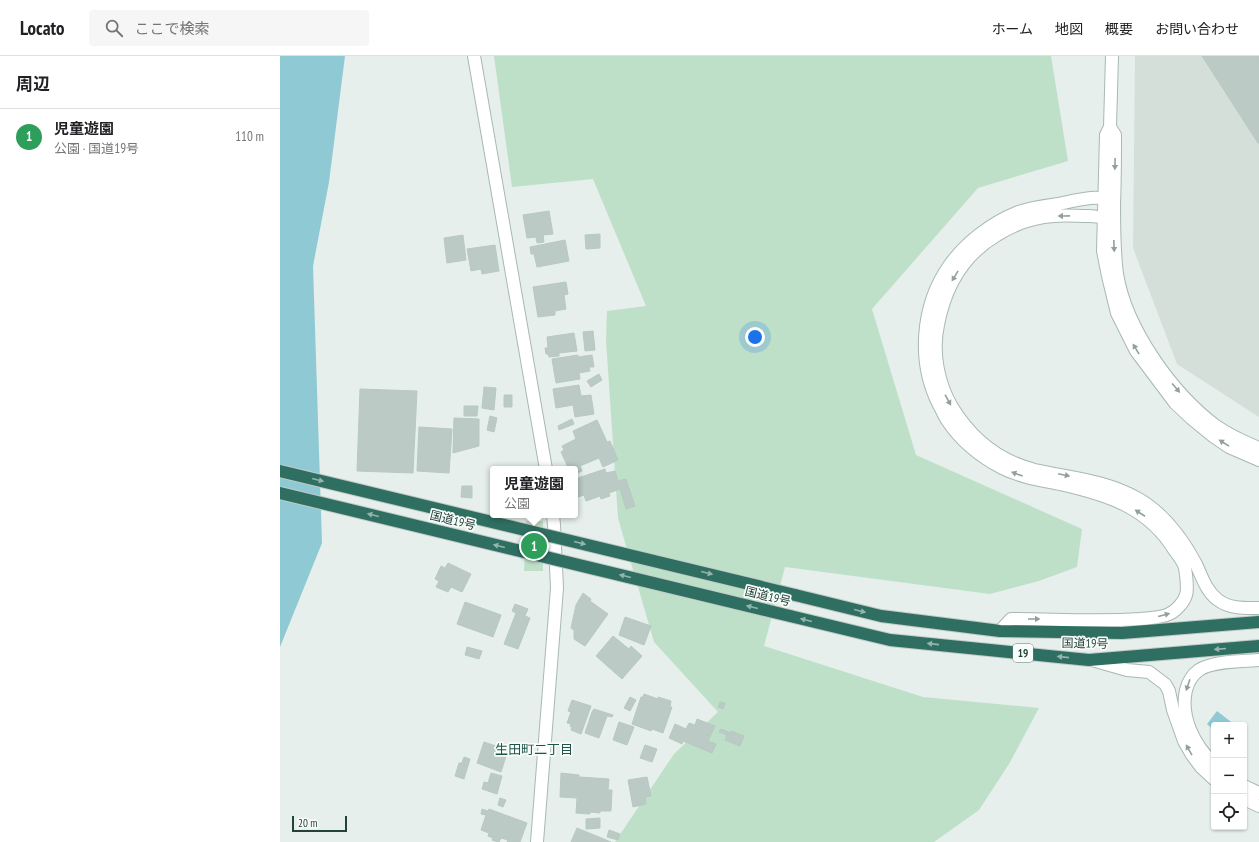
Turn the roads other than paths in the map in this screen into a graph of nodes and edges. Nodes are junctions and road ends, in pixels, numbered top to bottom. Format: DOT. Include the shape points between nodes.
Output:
graph roads {
  1 [pos="474,56"];
  2 [pos="1112,56"];
  3 [pos="1110,127"];
  4 [pos="1103,199"];
  5 [pos="1114,207"];
  6 [pos="1103,216"];
  7 [pos="1259,448"];
  8 [pos="1259,460"];
  9 [pos="545,466"];
  10 [pos="280,471"];
  11 [pos="280,493"];
  12 [pos="553,518"];
  13 [pos="1259,608"];
  14 [pos="1259,622"];
  15 [pos="1000,631"];
  16 [pos="1259,646"];
  17 [pos="1089,660"];
  18 [pos="1259,660"];
  19 [pos="1211,760"];
  20 [pos="1211,776"];
  21 [pos="1247,788"];
  22 [pos="1259,794"];
  23 [pos="1247,800"];
  24 [pos="1259,806"];
  25 [pos="537,842"];
  1 -- 9 [label="street"];
  2 -- 3 [label="street"];
  3 -- 4 [label="street" via="1106,135"];
  3 -- 5 [label="street, one-way" via="1115,134"];
  4 -- 5 [label="street"];
  4 -- 6 [label="street"];
  15 -- 4 [label="street, one-way" via="1011,619 1153,618 1169,614 1178,608 1186,596 1185,566 1173,547 1148,519 1108,497 1017,474 982,456 947,420 928,374 925,353 928,314 949,265 966,246 990,227 1016,212 1081,199"];
  5 -- 6 [label="street"];
  5 -- 7 [label="street, one-way" via="1114,248 1118,276 1135,327 1149,351 1178,391 1198,410 1230,435"];
  8 -- 6 [label="street, one-way" via="1229,447 1191,418 1175,403 1136,351 1117,313 1111,291 1103,251"];
  6 -- 13 [label="street, one-way" via="1052,216 1020,224 995,236 972,254 957,272 949,287 939,317 935,352 945,396 971,434 1004,458 1034,469 1105,484 1124,491 1156,510 1183,542 1208,590 1219,601 1238,608"];
  10 -- 15 [label="highway, 国道19号 / 19, one-way, bridge" via="881,616"];
  17 -- 11 [label="highway, 国道19号 / 19, one-way, bridge" via="890,640"];
  12 -- 25 [label="street" via="557,588"];
  14 -- 15 [label="highway, 国道19号 / 19" via="1122,633"];
  16 -- 17 [label="highway, 国道19号 / 19, one-way"];
  20 -- 17 [label="street, one-way" via="1196,761 1184,741 1173,710 1170,691 1165,684 1149,672 1127,670"];
  18 -- 19 [label="street, one-way" via="1212,664 1199,670 1188,681 1184,697 1185,715 1191,732"];
  21 -- 22 [label="street"];
  23 -- 24 [label="street"];
}
